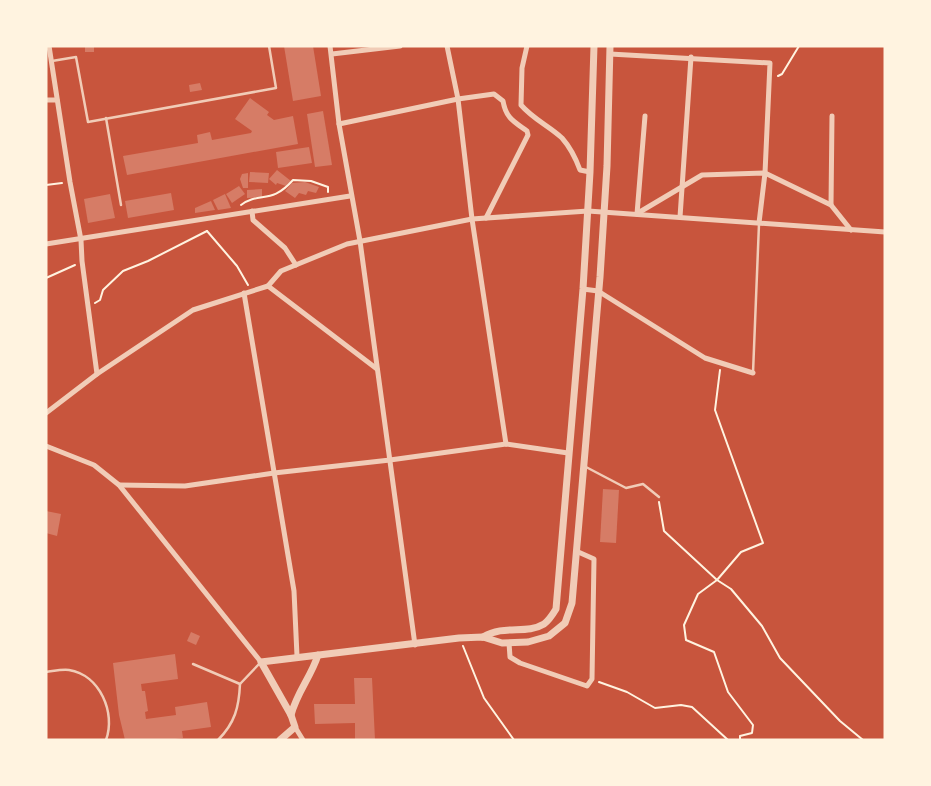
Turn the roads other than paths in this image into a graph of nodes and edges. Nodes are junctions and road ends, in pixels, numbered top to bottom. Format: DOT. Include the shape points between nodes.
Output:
graph roads {
  1 [pos="49,46"];
  2 [pos="269,46"];
  3 [pos="330,46"];
  4 [pos="400,46"];
  5 [pos="447,46"];
  6 [pos="526,46"];
  7 [pos="594,46"];
  8 [pos="610,50"];
  9 [pos="332,54"];
  10 [pos="691,57"];
  11 [pos="52,61"];
  12 [pos="458,99"];
  13 [pos="46,100"];
  14 [pos="57,100"];
  15 [pos="645,116"];
  16 [pos="832,116"];
  17 [pos="106,118"];
  18 [pos="339,124"];
  19 [pos="590,172"];
  20 [pos="765,173"];
  21 [pos="682,186"];
  22 [pos="350,196"];
  23 [pos="121,205"];
  24 [pos="831,205"];
  25 [pos="588,210"];
  26 [pos="252,211"];
  27 [pos="603,212"];
  28 [pos="637,214"];
  29 [pos="680,217"];
  30 [pos="486,218"];
  31 [pos="472,219"];
  32 [pos="759,223"];
  33 [pos="851,230"];
  34 [pos="885,232"];
  35 [pos="81,240"];
  36 [pos="360,242"];
  37 [pos="46,244"];
  38 [pos="296,265"];
  39 [pos="268,286"];
  40 [pos="583,289"];
  41 [pos="598,291"];
  42 [pos="244,293"];
  43 [pos="377,369"];
  44 [pos="753,373"];
  45 [pos="97,374"];
  46 [pos="46,413"];
  47 [pos="506,444"];
  48 [pos="46,446"];
  49 [pos="568,453"];
  50 [pos="390,460"];
  51 [pos="583,466"];
  52 [pos="274,473"];
  53 [pos="119,486"];
  54 [pos="659,497"];
  55 [pos="576,551"];
  56 [pos="483,636"];
  57 [pos="509,642"];
  58 [pos="415,645"];
  59 [pos="318,655"];
  60 [pos="297,656"];
  61 [pos="261,662"];
  62 [pos="193,664"];
  63 [pos="46,672"];
  64 [pos="240,684"];
  65 [pos="291,715"];
  66 [pos="295,727"];
  67 [pos="106,740"];
  68 [pos="218,740"];
  69 [pos="280,740"];
  70 [pos="303,740"];
  1 -- 11 [label="street"];
  2 -- 17 [label="lane" via="276,88"];
  3 -- 9 [label="street"];
  4 -- 9 [label="street"];
  5 -- 12 [label="street"];
  6 -- 19 [label="street" via="521,105 531,117 562,138 574,154 580,170"];
  7 -- 19 [label="street"];
  8 -- 10 [label="street"];
  8 -- 27 [label="street"];
  9 -- 18 [label="street"];
  10 -- 20 [label="street" via="770,63"];
  10 -- 21 [label="street"];
  11 -- 14 [label="street"];
  11 -- 17 [label="lane" via="76,58 88,122"];
  12 -- 18 [label="street"];
  12 -- 30 [label="street" via="494,94 503,101 511,122 527,131 528,135"];
  12 -- 31 [label="street"];
  13 -- 14 [label="street"];
  14 -- 35 [label="street"];
  15 -- 28 [label="street"];
  16 -- 24 [label="street"];
  17 -- 23 [label="lane"];
  18 -- 22 [label="street"];
  19 -- 25 [label="street"];
  20 -- 21 [label="street" via="702,175"];
  20 -- 24 [label="street"];
  20 -- 32 [label="street"];
  21 -- 28 [label="street"];
  21 -- 29 [label="street"];
  22 -- 26 [label="street"];
  22 -- 36 [label="street"];
  24 -- 33 [label="street"];
  25 -- 27 [label="street"];
  25 -- 30 [label="street"];
  25 -- 40 [label="street"];
  26 -- 35 [label="street"];
  26 -- 38 [label="street" via="253,220 285,248"];
  27 -- 28 [label="street"];
  27 -- 41 [label="street"];
  28 -- 29 [label="street"];
  29 -- 32 [label="street"];
  30 -- 31 [label="street"];
  31 -- 36 [label="street"];
  31 -- 47 [label="street"];
  32 -- 33 [label="street"];
  32 -- 44 [label="lane"];
  33 -- 34 [label="street"];
  35 -- 37 [label="street"];
  35 -- 45 [label="street"];
  36 -- 38 [label="street"];
  36 -- 43 [label="street"];
  38 -- 39 [label="street" via="281,271"];
  39 -- 42 [label="street"];
  39 -- 43 [label="street"];
  40 -- 41 [label="street"];
  40 -- 49 [label="street"];
  41 -- 44 [label="street" via="705,358"];
  41 -- 51 [label="street"];
  42 -- 45 [label="street" via="193,310"];
  42 -- 52 [label="street"];
  43 -- 50 [label="street"];
  45 -- 46 [label="street"];
  47 -- 49 [label="street"];
  47 -- 50 [label="street"];
  48 -- 53 [label="street" via="94,465"];
  49 -- 56 [label="street" via="556,609 545,624 495,630"];
  50 -- 52 [label="street"];
  50 -- 58 [label="street"];
  51 -- 54 [label="lane" via="626,488 643,484"];
  51 -- 55 [label="street"];
  52 -- 53 [label="street" via="186,486"];
  52 -- 60 [label="street" via="294,591"];
  53 -- 61 [label="street"];
  55 -- 57 [label="street" via="572,603 565,623 548,636 528,642"];
  55 -- 57 [label="street" via="594,559 592,679 586,686 520,663 510,657"];
  56 -- 57 [label="street" via="502,643"];
  56 -- 58 [label="street"];
  58 -- 59 [label="street"];
  59 -- 60 [label="street"];
  59 -- 65 [label="street"];
  60 -- 61 [label="street"];
  61 -- 64 [label="lane"];
  61 -- 65 [label="street"];
  62 -- 64 [label="lane"];
  63 -- 67 [label="lane" via="78,672 97,687 108,706 110,719"];
  64 -- 68 [label="lane" via="239,704 231,727"];
  65 -- 66 [label="street"];
  66 -- 69 [label="street"];
  66 -- 70 [label="street"];
}
